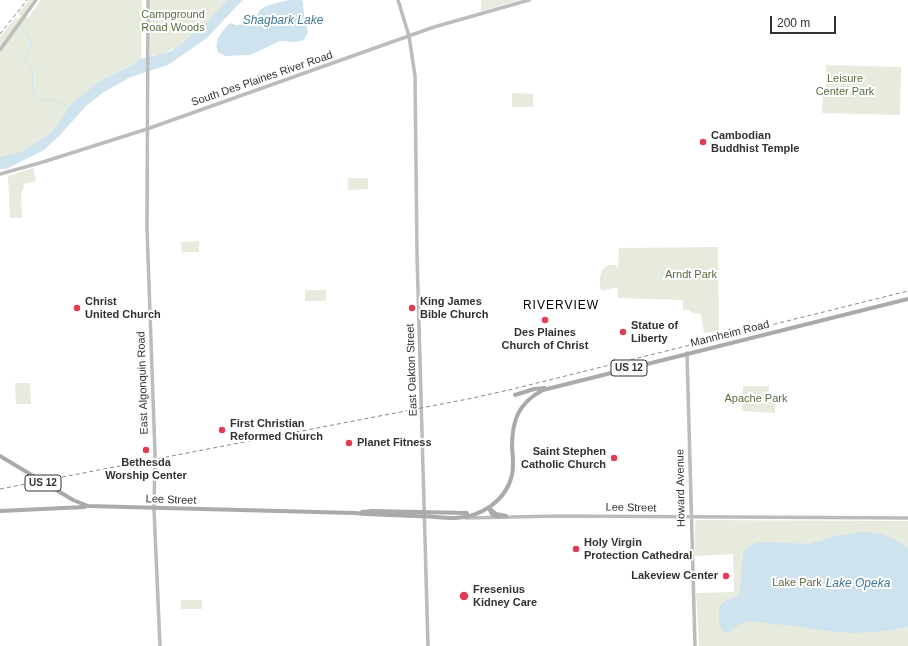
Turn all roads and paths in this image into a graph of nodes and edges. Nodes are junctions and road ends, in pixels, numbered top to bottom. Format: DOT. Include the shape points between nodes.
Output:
graph roads {
  1 [pos="36,0"];
  2 [pos="148,0"];
  3 [pos="398,0"];
  4 [pos="529,0"];
  5 [pos="409,36"];
  6 [pos="0,50"];
  7 [pos="147,129"];
  8 [pos="0,174"];
  9 [pos="908,299"];
  10 [pos="687,354"];
  11 [pos="550,388"];
  12 [pos="515,395"];
  13 [pos="0,456"];
  14 [pos="88,506"];
  15 [pos="489,508"];
  16 [pos="154,509"];
  17 [pos="0,511"];
  18 [pos="425,514"];
  19 [pos="475,514"];
  20 [pos="506,516"];
  21 [pos="499,517"];
  22 [pos="691,517"];
  23 [pos="457,518"];
  24 [pos="908,518"];
  25 [pos="160,646"];
  26 [pos="428,646"];
  27 [pos="695,646"];
  1 -- 6 [label="main road"];
  2 -- 7 [label="main road, East Algonquin Road"];
  3 -- 5 [label="main road, East Oakton Street"];
  4 -- 5 [label="main road, South Des Plaines River Road"];
  5 -- 7 [label="main road, South Des Plaines River Road"];
  5 -- 18 [label="main road, East Oakton Street" via="415,76"];
  7 -- 8 [label="main road, South Des Plaines River Road"];
  7 -- 16 [label="main road, East Algonquin Road" via="147,228 156,459"];
  9 -- 10 [label="main road, Mannheim Road / US 12"];
  10 -- 11 [label="main road, Mannheim Road / US 12"];
  10 -- 22 [label="main road, Howard Avenue"];
  11 -- 12 [label="main road"];
  11 -- 15 [label="main road, Mannheim Road / US 12" via="533,396 518,413 513,427 512,475 507,489"];
  13 -- 14 [label="main road, Lee Street / US 12" via="73,500"];
  14 -- 16 [label="main road, Lee Street / US 12"];
  14 -- 17 [label="main road, US 12"];
  15 -- 19 [label="main road, Mannheim Road / US 12"];
  15 -- 20 [label="main road" via="496,514"];
  15 -- 21 [label="main road" via="490,513"];
  16 -- 18 [label="main road, Lee Street / US 12" via="355,513 372,511"];
  16 -- 25 [label="main road, East Algonquin Road"];
  18 -- 19 [label="main road, Lee Street / US 12"];
  18 -- 23 [label="main road, Lee Street / US 12"];
  18 -- 26 [label="main road, East Oakton Street"];
  19 -- 23 [label="main road, US 12"];
  20 -- 21 [label="main road, Lee Street"];
  20 -- 22 [label="main road, Lee Street"];
  21 -- 23 [label="main road, Lee Street"];
  22 -- 24 [label="main road, Lee Street"];
  22 -- 27 [label="main road, Howard Avenue"];
}
